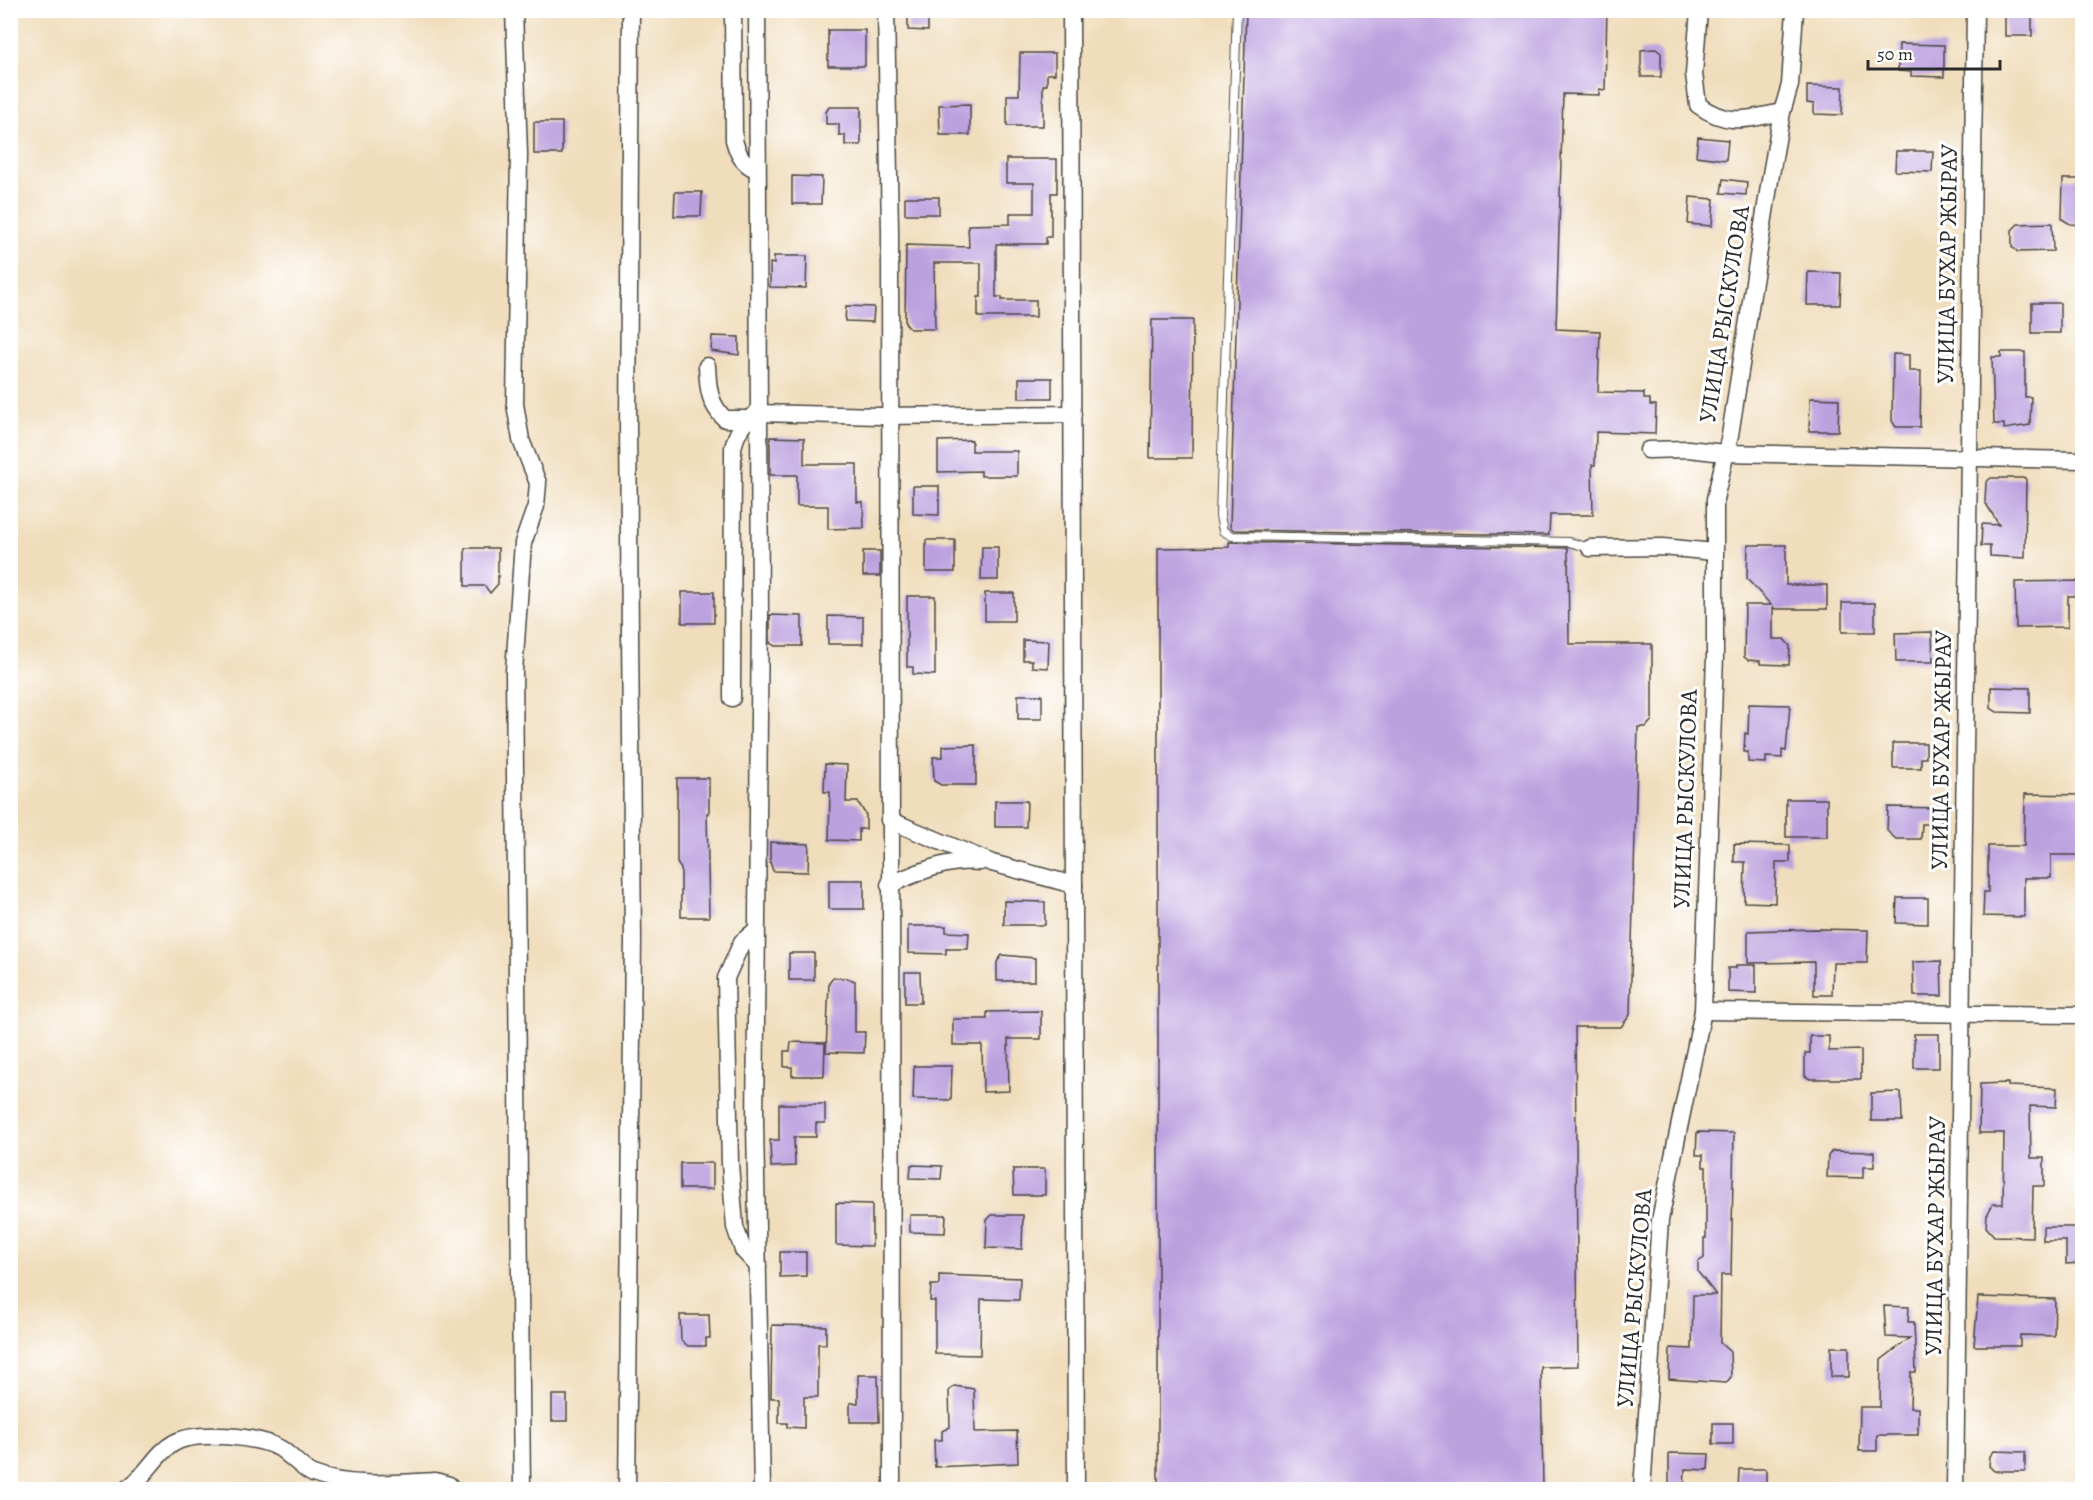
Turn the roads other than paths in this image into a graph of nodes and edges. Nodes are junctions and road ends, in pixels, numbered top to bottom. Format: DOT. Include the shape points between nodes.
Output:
graph roads {
  1 [pos="514,10"];
  2 [pos="631,10"];
  3 [pos="733,10"];
  4 [pos="757,10"];
  5 [pos="886,10"];
  6 [pos="1071,10"];
  7 [pos="1237,10"];
  8 [pos="1699,10"];
  9 [pos="1795,10"];
  10 [pos="1975,10"];
  11 [pos="1782,112"];
  12 [pos="757,170"];
  13 [pos="707,366"];
  14 [pos="1073,414"];
  15 [pos="889,415"];
  16 [pos="752,416"];
  17 [pos="1647,450"];
  18 [pos="1724,453"];
  19 [pos="1969,459"];
  20 [pos="2082,460"];
  21 [pos="1590,548"];
  22 [pos="1714,552"];
  23 [pos="732,698"];
  24 [pos="889,820"];
  25 [pos="993,863"];
  26 [pos="889,885"];
  27 [pos="1074,885"];
  28 [pos="756,930"];
  29 [pos="1703,1011"];
  30 [pos="1963,1015"];
  31 [pos="2082,1015"];
  32 [pos="758,1266"];
  33 [pos="125,1490"];
  34 [pos="452,1490"];
  35 [pos="522,1490"];
  36 [pos="627,1490"];
  37 [pos="762,1490"];
  38 [pos="892,1490"];
  39 [pos="1076,1490"];
  40 [pos="1642,1490"];
  41 [pos="1955,1490"];
  1 -- 35 [label="street" via="519,154 515,404 520,440 538,483 536,506 523,543 514,671"];
  2 -- 36 [label="street" via="628,428 633,951"];
  3 -- 12 [label="street" via="734,140 742,160"];
  4 -- 12 [label="street"];
  5 -- 15 [label="street"];
  6 -- 14 [label="street"];
  7 -- 21 [label="lane" via="1220,516 1223,531 1232,536 1569,542"];
  8 -- 11 [label="street" via="1694,74 1698,105 1716,118 1745,119"];
  9 -- 11 [label="street, УЛИЦА РЫСКУЛОВА" via="1790,85"];
  10 -- 19 [label="street, УЛИЦА БУХАР ЖЫРАУ"];
  11 -- 18 [label="street, УЛИЦА РЫСКУЛОВА"];
  12 -- 16 [label="street"];
  13 -- 16 [label="street" via="714,409 725,419"];
  14 -- 15 [label="street"];
  14 -- 27 [label="street"];
  15 -- 16 [label="street"];
  15 -- 24 [label="street"];
  16 -- 23 [label="street" via="737,432 733,448"];
  16 -- 28 [label="street" via="760,614"];
  17 -- 18 [label="street"];
  18 -- 19 [label="street"];
  18 -- 22 [label="street, УЛИЦА РЫСКУЛОВА" via="1715,499"];
  19 -- 20 [label="street"];
  19 -- 30 [label="street, УЛИЦА БУХАР ЖЫРАУ"];
  21 -- 22 [label="street" via="1663,547"];
  22 -- 29 [label="street, УЛИЦА РЫСКУЛОВА" via="1715,655"];
  24 -- 25 [label="street"];
  24 -- 26 [label="street"];
  25 -- 26 [label="street" via="965,861 933,866"];
  25 -- 27 [label="street"];
  26 -- 38 [label="street"];
  27 -- 39 [label="street"];
  28 -- 32 [label="street"];
  28 -- 32 [label="street" via="742,942 726,978 735,1227 743,1250"];
  29 -- 30 [label="street"];
  29 -- 40 [label="street, УЛИЦА РЫСКУЛОВА" via="1660,1220"];
  30 -- 31 [label="street"];
  30 -- 41 [label="street, УЛИЦА БУХАР ЖЫРАУ"];
  32 -- 37 [label="street"];
  33 -- 34 [label="street" via="138,1482 173,1443 216,1434 278,1447 310,1474 338,1481 435,1481"];
}
